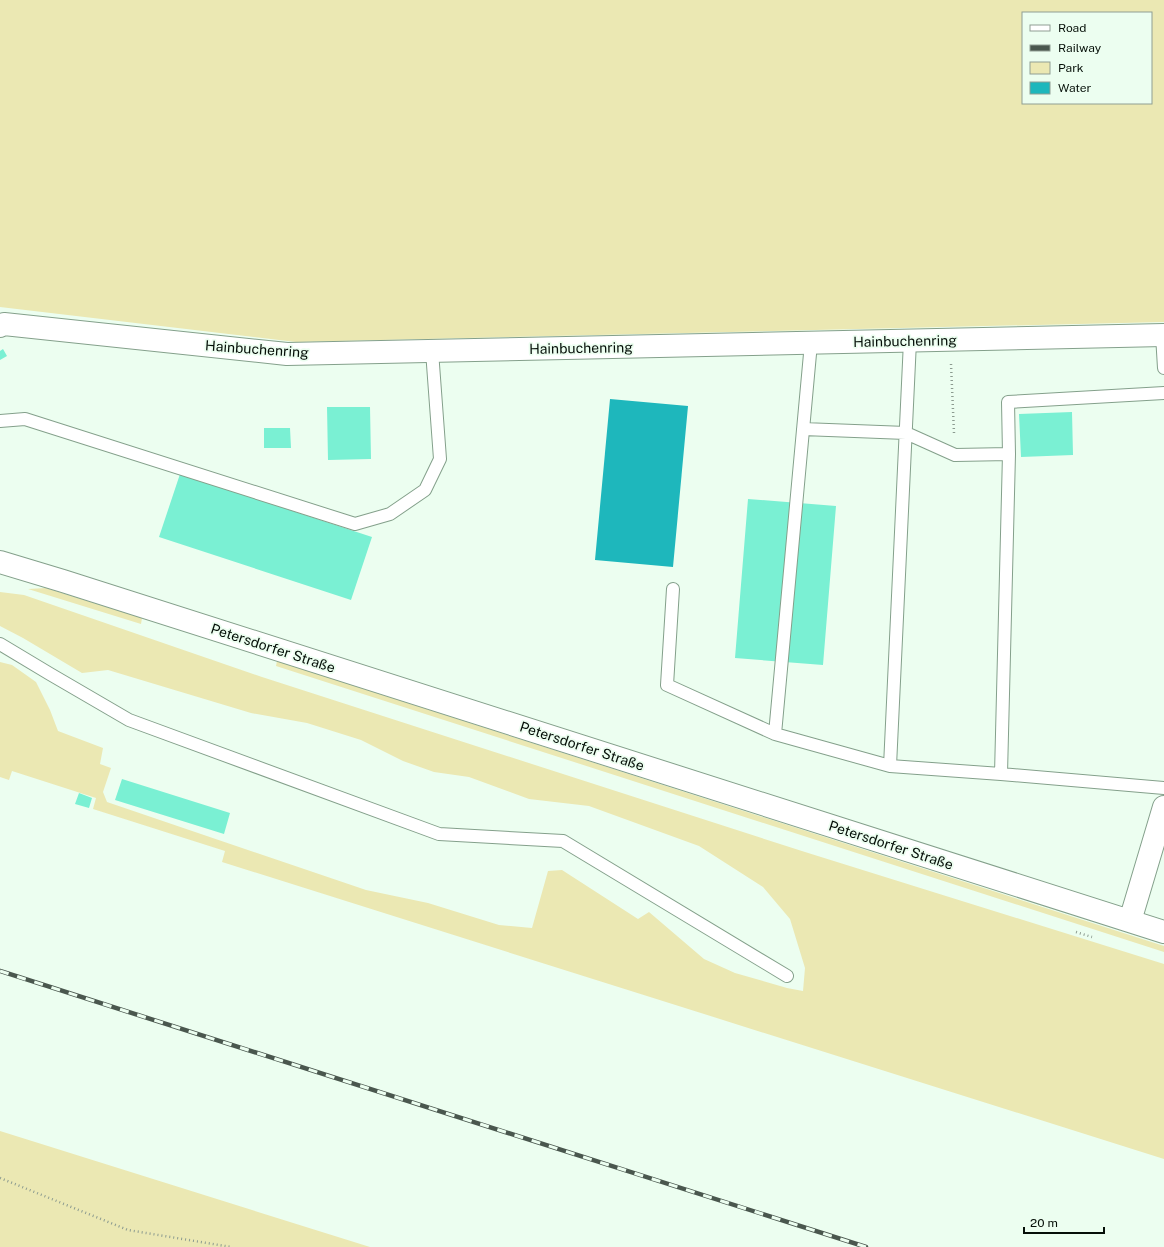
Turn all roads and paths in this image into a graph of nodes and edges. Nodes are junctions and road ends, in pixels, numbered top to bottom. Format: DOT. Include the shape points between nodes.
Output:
graph roads {
  1 [pos="0,326"];
  2 [pos="1163,335"];
  3 [pos="910,341"];
  4 [pos="811,343"];
  5 [pos="432,351"];
  6 [pos="1164,368"];
  7 [pos="951,378"];
  8 [pos="1164,393"];
  9 [pos="0,421"];
  10 [pos="803,429"];
  11 [pos="906,433"];
  12 [pos="1009,454"];
  13 [pos="954,455"];
  14 [pos="0,562"];
  15 [pos="673,589"];
  16 [pos="0,644"];
  17 [pos="775,734"];
  18 [pos="890,766"];
  19 [pos="1001,774"];
  20 [pos="1164,788"];
  21 [pos="1164,807"];
  22 [pos="1130,921"];
  23 [pos="1164,932"];
  24 [pos="787,976"];
  25 [pos="0,1178"];
  26 [pos="231,1247"];
  1 -- 5 [label="street, Hainbuchenring" via="4,324 287,354"];
  2 -- 3 [label="street, Hainbuchenring"];
  2 -- 6 [label="lane"];
  3 -- 4 [label="street, Hainbuchenring"];
  3 -- 11 [label="lane"];
  4 -- 5 [label="street, Hainbuchenring"];
  4 -- 10 [label="lane"];
  5 -- 9 [label="lane" via="440,459 425,490 390,514 355,524 25,419"];
  7 -- 13 [label="path"];
  8 -- 12 [label="lane" via="1008,402"];
  10 -- 11 [label="lane"];
  10 -- 17 [label="lane"];
  11 -- 13 [label="lane"];
  11 -- 18 [label="lane"];
  12 -- 13 [label="lane"];
  12 -- 19 [label="lane"];
  14 -- 22 [label="street, Petersdorfer Straße"];
  15 -- 17 [label="lane" via="667,685"];
  16 -- 24 [label="lane" via="129,720 439,834 563,840"];
  17 -- 18 [label="lane"];
  18 -- 19 [label="lane"];
  19 -- 20 [label="lane"];
  21 -- 22 [label="street"];
  22 -- 23 [label="street, Petersdorfer Straße"];
  25 -- 26 [label="path" via="128,1230"];
}
